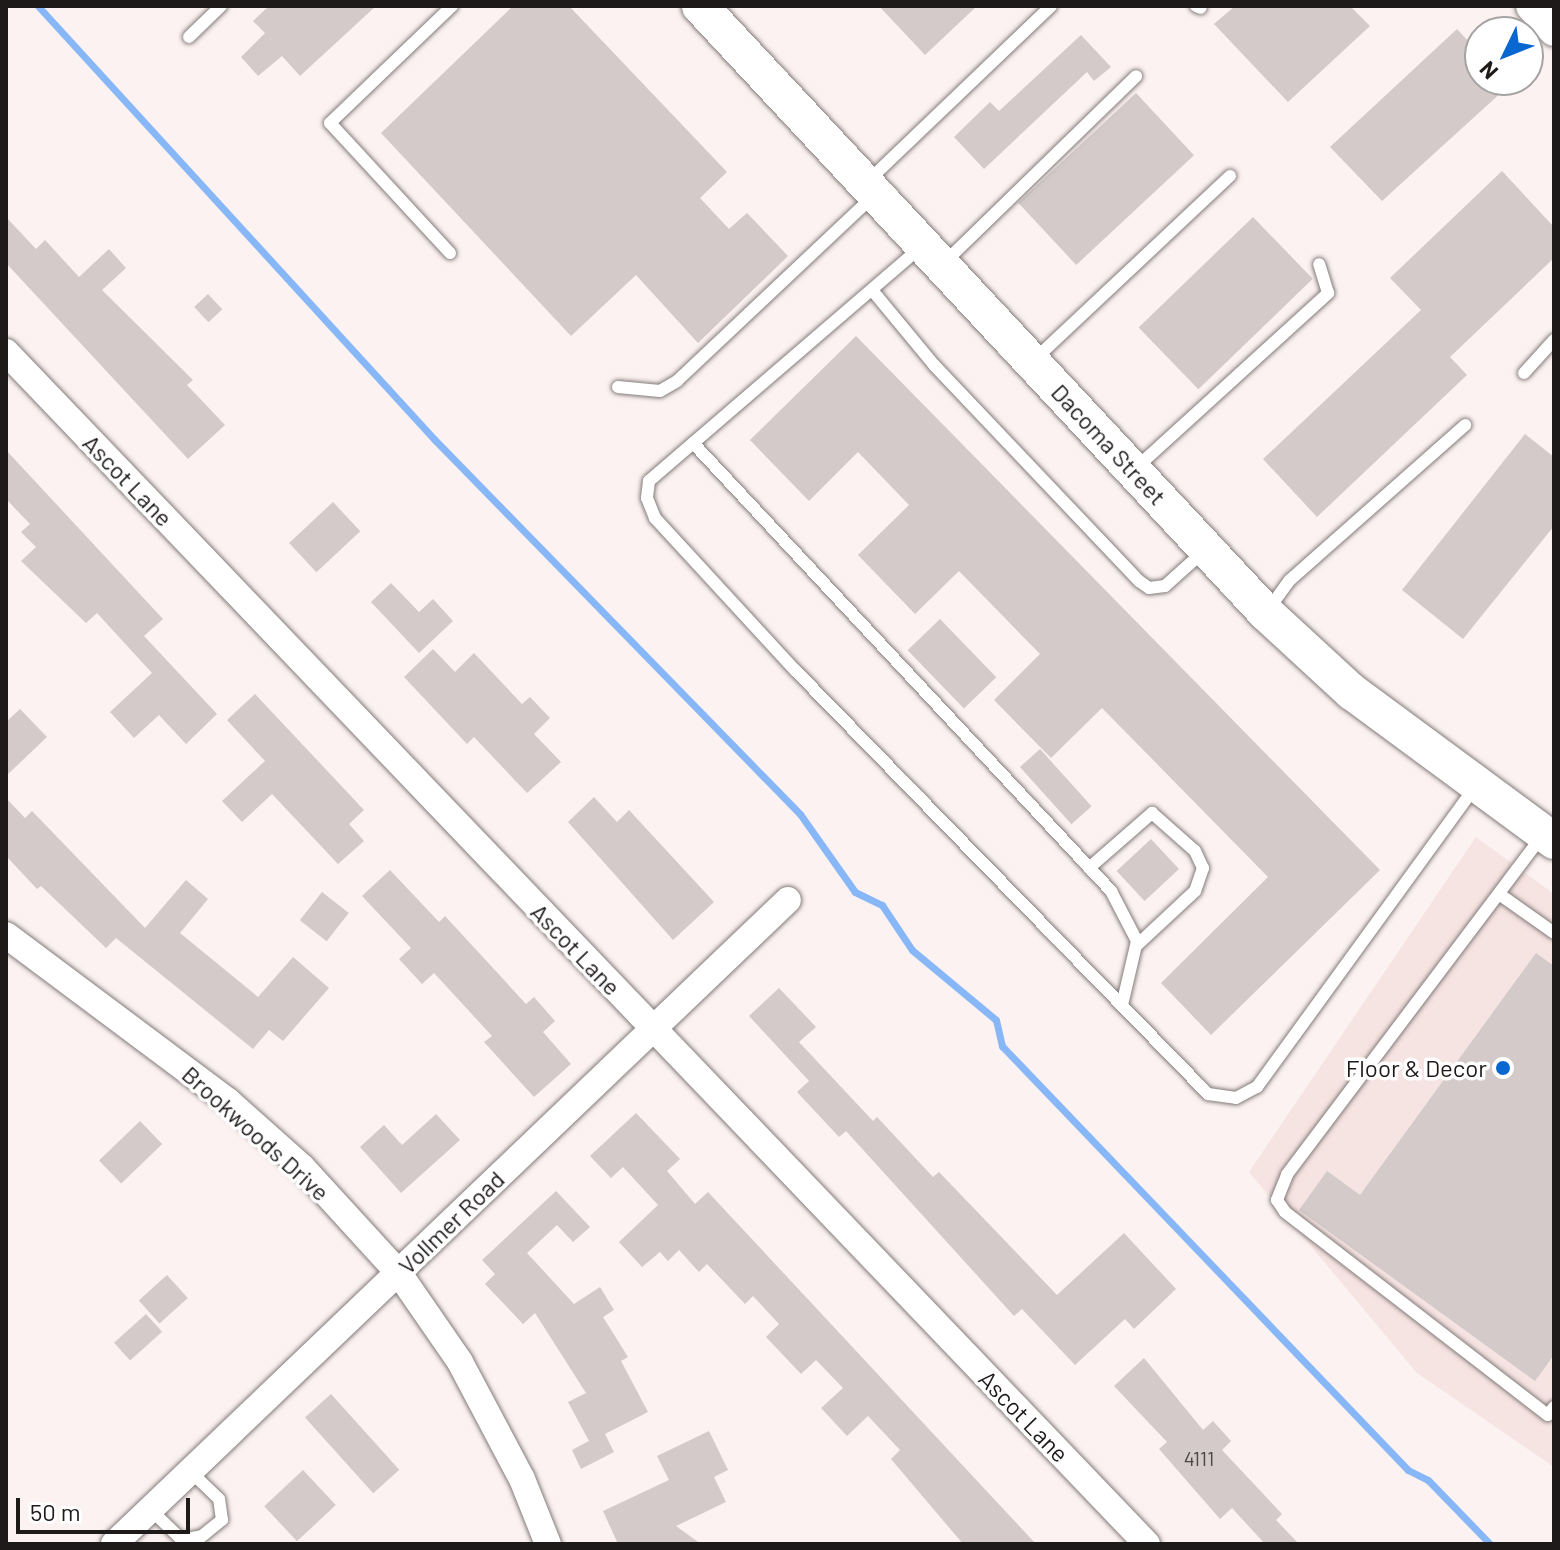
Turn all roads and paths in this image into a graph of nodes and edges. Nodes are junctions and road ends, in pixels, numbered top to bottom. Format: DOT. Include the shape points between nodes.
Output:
graph roads {
  1 [pos="221,6"];
  2 [pos="452,6"];
  3 [pos="700,6"];
  4 [pos="1051,6"];
  5 [pos="1532,6"];
  6 [pos="1554,30"];
  7 [pos="189,37"];
  8 [pos="1136,76"];
  9 [pos="1230,176"];
  10 [pos="870,188"];
  11 [pos="450,253"];
  12 [pos="933,255"];
  13 [pos="1319,264"];
  14 [pos="872,290"];
  15 [pos="1554,340"];
  16 [pos="6,352"];
  17 [pos="1032,362"];
  18 [pos="1524,373"];
  19 [pos="618,387"];
  20 [pos="1465,425"];
  21 [pos="693,443"];
  22 [pos="1134,471"];
  23 [pos="1206,549"];
  24 [pos="1266,613"];
  25 [pos="1477,784"];
  26 [pos="1549,837"];
  27 [pos="1089,868"];
  28 [pos="1499,894"];
  29 [pos="788,900"];
  30 [pos="1554,933"];
  31 [pos="6,935"];
  32 [pos="1137,945"];
  33 [pos="1122,1005"];
  34 [pos="653,1030"];
  35 [pos="398,1272"];
  36 [pos="1552,1415"];
  37 [pos="190,1471"];
  38 [pos="150,1509"];
  39 [pos="114,1544"];
  40 [pos="548,1544"];
  41 [pos="1147,1544"];
  1 -- 7 [label="lane"];
  2 -- 11 [label="lane" via="330,123"];
  3 -- 10 [label="main road, Dacoma Street"];
  4 -- 10 [label="lane"];
  5 -- 6 [label="street"];
  8 -- 12 [label="lane"];
  9 -- 17 [label="lane"];
  10 -- 12 [label="main road, Dacoma Street"];
  10 -- 19 [label="lane" via="677,381 660,391"];
  12 -- 14 [label="lane"];
  12 -- 17 [label="main road, Dacoma Street"];
  13 -- 22 [label="lane" via="1328,293"];
  14 -- 21 [label="lane"];
  14 -- 23 [label="lane" via="934,365 1149,588 1165,586"];
  15 -- 18 [label="lane"];
  16 -- 34 [label="street, Ascot Lane"];
  17 -- 22 [label="main road, Dacoma Street"];
  20 -- 24 [label="lane" via="1290,580"];
  21 -- 27 [label="lane"];
  21 -- 33 [label="lane" via="649,481 655,518"];
  22 -- 23 [label="main road, Dacoma Street"];
  23 -- 24 [label="main road, Dacoma Street"];
  24 -- 25 [label="main road, Dacoma Street" via="1352,692"];
  25 -- 26 [label="main road, Dacoma Street"];
  25 -- 33 [label="lane" via="1257,1087 1236,1098 1208,1094"];
  26 -- 28 [label="lane"];
  27 -- 32 [label="lane" via="1111,891"];
  27 -- 32 [label="lane" via="1152,813 1195,851 1203,868 1195,891"];
  28 -- 30 [label="lane"];
  28 -- 36 [label="lane" via="1287,1175 1277,1200 1285,1212"];
  29 -- 34 [label="street, Vollmer Road"];
  31 -- 35 [label="street, Brookwoods Drive" via="228,1101 302,1167"];
  32 -- 33 [label="lane"];
  34 -- 35 [label="street, Vollmer Road"];
  34 -- 41 [label="street, Ascot Lane"];
  35 -- 37 [label="street, Vollmer Road"];
  35 -- 40 [label="street, Brookwoods Drive" via="460,1362 522,1479"];
  37 -- 38 [label="street, Vollmer Road"];
  37 -- 38 [label="lane" via="219,1499 222,1520 202,1536 182,1540"];
  38 -- 39 [label="street, Vollmer Road"];
}
